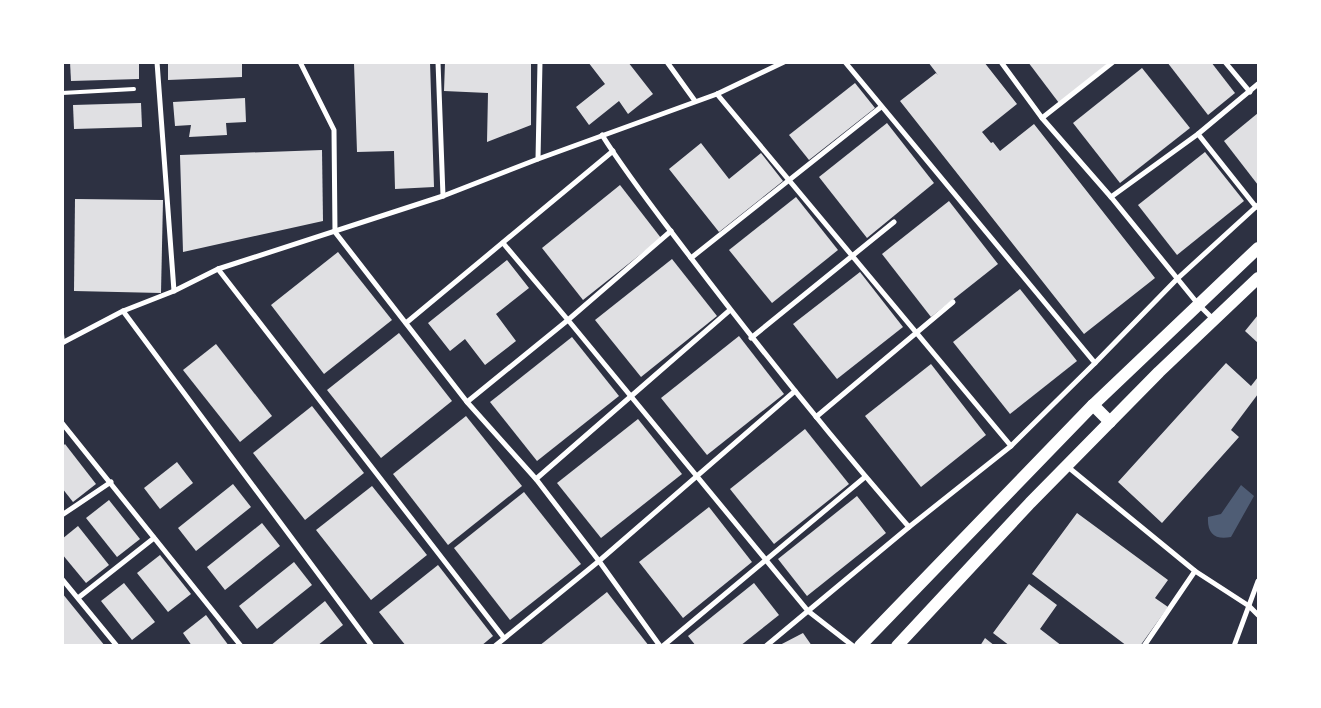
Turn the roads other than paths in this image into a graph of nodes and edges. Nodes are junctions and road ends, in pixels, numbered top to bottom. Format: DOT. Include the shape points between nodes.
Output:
graph roads {
  1 [pos="157,62"];
  2 [pos="300,62"];
  3 [pos="438,62"];
  4 [pos="540,62"];
  5 [pos="666,62"];
  6 [pos="784,62"];
  7 [pos="845,62"];
  8 [pos="1000,62"];
  9 [pos="1113,62"];
  10 [pos="1225,62"];
  11 [pos="1258,84"];
  12 [pos="134,89"];
  13 [pos="1250,92"];
  14 [pos="62,93"];
  15 [pos="717,94"];
  16 [pos="695,101"];
  17 [pos="881,107"];
  18 [pos="1042,118"];
  19 [pos="1198,134"];
  20 [pos="602,135"];
  21 [pos="613,151"];
  22 [pos="538,158"];
  23 [pos="790,180"];
  24 [pos="443,196"];
  25 [pos="1111,197"];
  26 [pos="1257,206"];
  27 [pos="894,222"];
  28 [pos="670,231"];
  29 [pos="335,232"];
  30 [pos="503,243"];
  31 [pos="1258,248"];
  32 [pos="852,256"];
  33 [pos="691,258"];
  34 [pos="218,269"];
  35 [pos="1258,278"];
  36 [pos="1177,279"];
  37 [pos="174,291"];
  38 [pos="953,302"];
  39 [pos="1198,304"];
  40 [pos="730,310"];
  41 [pos="123,311"];
  42 [pos="568,320"];
  43 [pos="1214,320"];
  44 [pos="406,323"];
  45 [pos="917,331"];
  46 [pos="62,334"];
  47 [pos="751,338"];
  48 [pos="63,343"];
  49 [pos="1095,363"];
  50 [pos="795,391"];
  51 [pos="630,397"];
  52 [pos="467,402"];
  53 [pos="1094,405"];
  54 [pos="816,417"];
  55 [pos="1110,422"];
  56 [pos="62,424"];
  57 [pos="1011,446"];
  58 [pos="1068,466"];
  59 [pos="696,477"];
  60 [pos="865,477"];
  61 [pos="536,480"];
  62 [pos="111,482"];
  63 [pos="62,515"];
  64 [pos="909,527"];
  65 [pos="154,538"];
  66 [pos="765,559"];
  67 [pos="599,560"];
  68 [pos="1195,571"];
  69 [pos="62,579"];
  70 [pos="1258,581"];
  71 [pos="78,598"];
  72 [pos="1249,606"];
  73 [pos="808,611"];
  74 [pos="1258,615"];
  75 [pos="504,638"];
  76 [pos="117,646"];
  77 [pos="241,646"];
  78 [pos="372,646"];
  79 [pos="494,646"];
  80 [pos="662,646"];
  81 [pos="766,646"];
  82 [pos="853,646"];
  83 [pos="860,646"];
  84 [pos="897,646"];
  85 [pos="1144,646"];
  86 [pos="1234,646"];
  1 -- 37 [label="street"];
  2 -- 29 [label="street" via="334,130"];
  3 -- 24 [label="street"];
  4 -- 22 [label="street"];
  5 -- 16 [label="street"];
  6 -- 15 [label="street"];
  7 -- 17 [label="street"];
  8 -- 18 [label="street"];
  9 -- 18 [label="street"];
  10 -- 13 [label="street"];
  11 -- 13 [label="street"];
  12 -- 14 [label="lane"];
  13 -- 19 [label="street"];
  15 -- 16 [label="street"];
  15 -- 23 [label="street"];
  16 -- 20 [label="street"];
  17 -- 23 [label="street"];
  17 -- 49 [label="street"];
  18 -- 25 [label="street"];
  19 -- 25 [label="street"];
  19 -- 26 [label="street"];
  20 -- 21 [label="street"];
  20 -- 22 [label="street"];
  21 -- 28 [label="street"];
  21 -- 30 [label="street"];
  22 -- 24 [label="street"];
  23 -- 32 [label="street"];
  23 -- 33 [label="street"];
  24 -- 29 [label="street"];
  25 -- 36 [label="street"];
  26 -- 36 [label="street"];
  27 -- 32 [label="street"];
  28 -- 33 [label="street"];
  28 -- 42 [label="street"];
  29 -- 34 [label="street"];
  29 -- 44 [label="street"];
  30 -- 42 [label="street"];
  30 -- 44 [label="street"];
  31 -- 39 [label="main road"];
  32 -- 45 [label="street"];
  32 -- 47 [label="street"];
  33 -- 40 [label="street"];
  34 -- 37 [label="street"];
  34 -- 75 [label="street"];
  35 -- 43 [label="main road"];
  36 -- 39 [label="street"];
  36 -- 49 [label="street"];
  37 -- 41 [label="street"];
  38 -- 45 [label="street"];
  39 -- 43 [label="street"];
  39 -- 53 [label="main road"];
  40 -- 47 [label="street"];
  40 -- 51 [label="street"];
  41 -- 48 [label="street"];
  41 -- 78 [label="street"];
  42 -- 51 [label="street"];
  42 -- 52 [label="street"];
  43 -- 55 [label="main road"];
  44 -- 52 [label="street"];
  45 -- 54 [label="street"];
  45 -- 57 [label="street"];
  46 -- 48 [label="lane"];
  47 -- 50 [label="street"];
  49 -- 57 [label="street"];
  50 -- 54 [label="street"];
  50 -- 59 [label="street"];
  51 -- 59 [label="street"];
  51 -- 61 [label="street"];
  52 -- 61 [label="street"];
  53 -- 55 [label="main road"];
  53 -- 83 [label="main road"];
  54 -- 60 [label="street"];
  55 -- 58 [label="main road"];
  56 -- 62 [label="street"];
  57 -- 64 [label="street"];
  58 -- 68 [label="street"];
  58 -- 84 [label="main road"];
  59 -- 66 [label="street"];
  59 -- 67 [label="street"];
  60 -- 64 [label="street"];
  60 -- 66 [label="street"];
  61 -- 67 [label="street"];
  62 -- 63 [label="street"];
  62 -- 65 [label="street"];
  64 -- 73 [label="street"];
  65 -- 71 [label="street"];
  65 -- 77 [label="street"];
  66 -- 73 [label="street"];
  66 -- 80 [label="street"];
  67 -- 75 [label="street"];
  67 -- 80 [label="street"];
  68 -- 72 [label="street"];
  68 -- 85 [label="street"];
  69 -- 71 [label="street"];
  70 -- 72 [label="street"];
  71 -- 76 [label="street"];
  72 -- 74 [label="street"];
  72 -- 86 [label="street"];
  73 -- 81 [label="street"];
  73 -- 82 [label="street"];
  75 -- 79 [label="street"];
}
